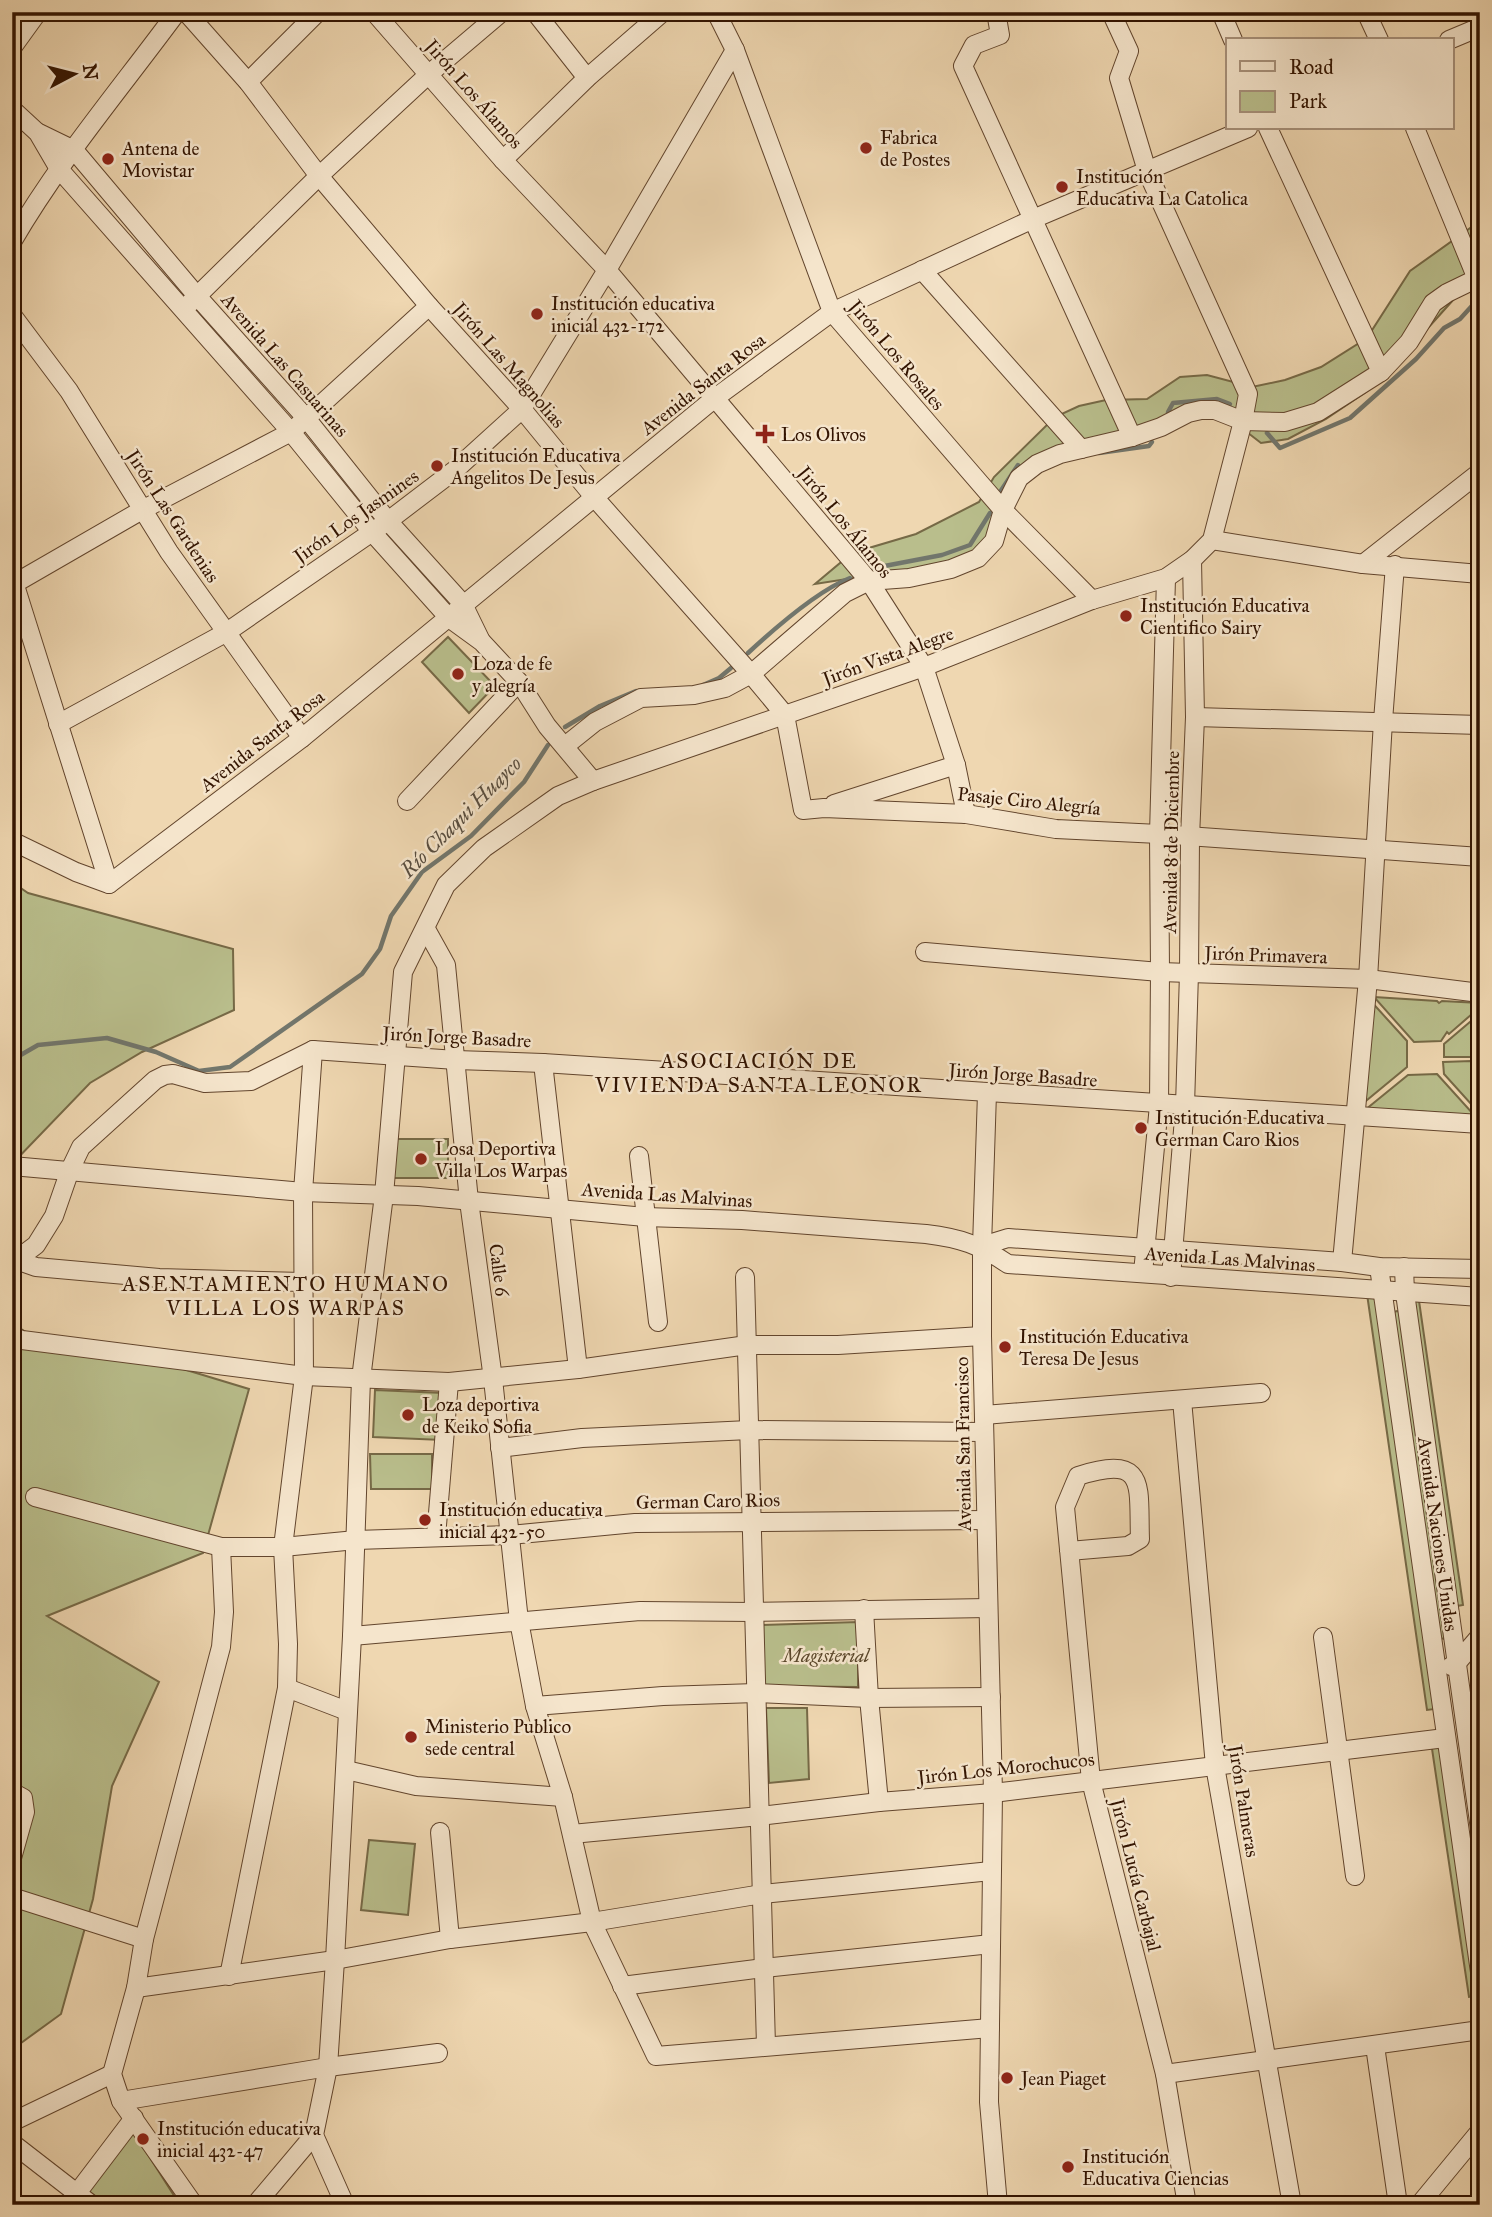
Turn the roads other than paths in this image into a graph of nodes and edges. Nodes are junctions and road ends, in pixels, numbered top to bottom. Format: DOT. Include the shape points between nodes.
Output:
graph roads {
  1 [pos="38,12"];
  2 [pos="177,12"];
  3 [pos="186,12"];
  4 [pos="318,12"];
  5 [pos="374,12"];
  6 [pos="502,12"];
  7 [pos="535,12"];
  8 [pos="663,12"];
  9 [pos="716,12"];
  10 [pos="996,12"];
  11 [pos="1111,12"];
  12 [pos="1221,12"];
  13 [pos="1366,12"];
  14 [pos="1480,27"];
  15 [pos="1232,38"];
  16 [pos="1378,38"];
  17 [pos="1454,38"];
  18 [pos="12,48"];
  19 [pos="735,50"];
  20 [pos="429,74"];
  21 [pos="587,78"];
  22 [pos="248,82"];
  23 [pos="12,108"];
  24 [pos="1243,130"];
  25 [pos="1269,130"];
  26 [pos="1416,130"];
  27 [pos="38,133"];
  28 [pos="74,150"];
  29 [pos="503,160"];
  30 [pos="60,169"];
  31 [pos="1147,171"];
  32 [pos="320,176"];
  33 [pos="1033,219"];
  34 [pos="12,242"];
  35 [pos="607,270"];
  36 [pos="922,270"];
  37 [pos="1478,278"];
  38 [pos="197,296"];
  39 [pos="429,306"];
  40 [pos="183,309"];
  41 [pos="832,312"];
  42 [pos="12,315"];
  43 [pos="1381,372"];
  44 [pos="715,398"];
  45 [pos="522,409"];
  46 [pos="306,418"];
  47 [pos="1244,421"];
  48 [pos="291,432"];
  49 [pos="1132,437"];
  50 [pos="1081,449"];
  51 [pos="1480,472"];
  52 [pos="594,497"];
  53 [pos="142,510"];
  54 [pos="1003,510"];
  55 [pos="388,521"];
  56 [pos="372,532"];
  57 [pos="1212,540"];
  58 [pos="1192,560"];
  59 [pos="1363,564"];
  60 [pos="1395,565"];
  61 [pos="1480,575"];
  62 [pos="1166,578"];
  63 [pos="869,581"];
  64 [pos="13,582"];
  65 [pos="1092,600"];
  66 [pos="463,604"];
  67 [pos="449,618"];
  68 [pos="228,632"];
  69 [pos="481,642"];
  70 [pos="924,667"];
  71 [pos="751,674"];
  72 [pos="519,682"];
  73 [pos="785,715"];
  74 [pos="1195,718"];
  75 [pos="1383,722"];
  76 [pos="58,724"];
  77 [pos="1480,725"];
  78 [pos="302,738"];
  79 [pos="565,746"];
  80 [pos="956,765"];
  81 [pos="593,781"];
  82 [pos="407,801"];
  83 [pos="824,808"];
  84 [pos="966,814"];
  85 [pos="1158,834"];
  86 [pos="1190,838"];
  87 [pos="12,841"];
  88 [pos="1376,850"];
  89 [pos="1480,857"];
  90 [pos="109,884"];
  91 [pos="426,929"];
  92 [pos="925,952"];
  93 [pos="1160,972"];
  94 [pos="1189,973"];
  95 [pos="1368,979"];
  96 [pos="1480,993"];
  97 [pos="313,1050"];
  98 [pos="397,1056"];
  99 [pos="456,1060"];
  100 [pos="543,1063"];
  101 [pos="987,1093"];
  102 [pos="1159,1105"];
  103 [pos="1185,1106"];
  104 [pos="1357,1115"];
  105 [pos="1480,1124"];
  106 [pos="639,1156"];
  107 [pos="12,1166"];
  108 [pos="70,1170"];
  109 [pos="303,1192"];
  110 [pos="384,1195"];
  111 [pos="468,1201"];
  112 [pos="559,1209"];
  113 [pos="645,1217"];
  114 [pos="982,1246"];
  115 [pos="1145,1249"];
  116 [pos="1173,1251"];
  117 [pos="14,1262"];
  118 [pos="1342,1262"];
  119 [pos="1379,1267"];
  120 [pos="1404,1267"];
  121 [pos="1480,1269"];
  122 [pos="1143,1273"];
  123 [pos="1171,1276"];
  124 [pos="746,1277"];
  125 [pos="302,1282"];
  126 [pos="1382,1291"];
  127 [pos="1405,1293"];
  128 [pos="1480,1297"];
  129 [pos="658,1322"];
  130 [pos="12,1336"];
  131 [pos="982,1336"];
  132 [pos="747,1345"];
  133 [pos="578,1369"];
  134 [pos="304,1376"];
  135 [pos="361,1379"];
  136 [pos="493,1379"];
  137 [pos="450,1382"];
  138 [pos="1261,1393"];
  139 [pos="1182,1400"];
  140 [pos="984,1424"];
  141 [pos="749,1430"];
  142 [pos="500,1448"];
  143 [pos="35,1497"];
  144 [pos="986,1520"];
  145 [pos="751,1521"];
  146 [pos="510,1535"];
  147 [pos="436,1537"];
  148 [pos="356,1540"];
  149 [pos="221,1546"];
  150 [pos="283,1547"];
  151 [pos="1069,1551"];
  152 [pos="988,1608"];
  153 [pos="864,1609"];
  154 [pos="754,1612"];
  155 [pos="519,1621"];
  156 [pos="352,1636"];
  157 [pos="1480,1636"];
  158 [pos="1323,1637"];
  159 [pos="1456,1664"];
  160 [pos="1436,1672"];
  161 [pos="286,1688"];
  162 [pos="756,1693"];
  163 [pos="990,1697"];
  164 [pos="869,1698"];
  165 [pos="535,1706"];
  166 [pos="347,1711"];
  167 [pos="1445,1738"];
  168 [pos="1338,1751"];
  169 [pos="1215,1766"];
  170 [pos="346,1770"];
  171 [pos="1091,1781"];
  172 [pos="12,1792"];
  173 [pos="993,1793"];
  174 [pos="563,1797"];
  175 [pos="879,1802"];
  176 [pos="760,1816"];
  177 [pos="1480,1829"];
  178 [pos="440,1832"];
  179 [pos="572,1835"];
  180 [pos="12,1858"];
  181 [pos="991,1871"];
  182 [pos="1355,1877"];
  183 [pos="1474,1883"];
  184 [pos="762,1894"];
  185 [pos="13,1899"];
  186 [pos="1475,1908"];
  187 [pos="592,1922"];
  188 [pos="144,1939"];
  189 [pos="450,1939"];
  190 [pos="991,1944"];
  191 [pos="335,1960"];
  192 [pos="764,1968"];
  193 [pos="1480,1972"];
  194 [pos="229,1976"];
  195 [pos="622,1986"];
  196 [pos="136,1988"];
  197 [pos="990,2028"];
  198 [pos="1480,2031"];
  199 [pos="766,2046"];
  200 [pos="1375,2046"];
  201 [pos="438,2053"];
  202 [pos="1266,2061"];
  203 [pos="328,2067"];
  204 [pos="112,2074"];
  205 [pos="1165,2074"];
  206 [pos="121,2101"];
  207 [pos="134,2118"];
  208 [pos="12,2122"];
  209 [pos="1480,2131"];
  210 [pos="314,2135"];
  211 [pos="12,2143"];
  212 [pos="72,2200"];
  213 [pos="92,2205"];
  214 [pos="194,2205"];
  215 [pos="255,2205"];
  216 [pos="345,2205"];
  217 [pos="998,2205"];
  218 [pos="1187,2205"];
  219 [pos="1292,2205"];
  220 [pos="1398,2205"];
  221 [pos="1419,2205"];
  1 -- 18 [label="street"];
  2 -- 28 [label="street"];
  3 -- 22 [label="street, Jirón Las Magnolias"];
  4 -- 22 [label="street"];
  5 -- 20 [label="street, Jirón Los Álamos"];
  6 -- 20 [label="street"];
  7 -- 21 [label="street"];
  8 -- 21 [label="street"];
  9 -- 19 [label="street, Jirón Los Rosales"];
  10 -- 33 [label="street" via="1000,35 974,45 962,66"];
  11 -- 31 [label="street" via="1129,51 1119,78"];
  12 -- 15 [label="street"];
  13 -- 16 [label="street"];
  14 -- 17 [label="street"];
  19 -- 35 [label="street, Jirón Los Jasmines"];
  19 -- 41 [label="street, Jirón Los Rosales"];
  20 -- 29 [label="street, Jirón Los Álamos"];
  20 -- 32 [label="street"];
  21 -- 29 [label="street"];
  22 -- 32 [label="street, Jirón Las Magnolias"];
  23 -- 27 [label="street, Avenida Las Casuarinas"];
  24 -- 31 [label="street, Avenida Santa Rosa"];
  25 -- 43 [label="street"];
  26 -- 37 [label="street"];
  27 -- 28 [label="street, Avenida Las Casuarinas"];
  27 -- 30 [label="street, Avenida Las Casuarinas"];
  28 -- 30 [label="street"];
  28 -- 38 [label="street, Avenida Las Casuarinas"];
  29 -- 35 [label="street, Jirón Los Álamos"];
  30 -- 34 [label="street"];
  30 -- 40 [label="street, Avenida Las Casuarinas"];
  31 -- 33 [label="street, Avenida Santa Rosa"];
  31 -- 47 [label="street" via="1248,394"];
  32 -- 38 [label="street"];
  32 -- 39 [label="street, Jirón Las Magnolias"];
  33 -- 36 [label="street, Avenida Santa Rosa"];
  33 -- 49 [label="street"];
  35 -- 44 [label="street, Jirón Los Álamos"];
  35 -- 45 [label="street, Jirón Los Jasmines"];
  36 -- 41 [label="street, Avenida Santa Rosa"];
  36 -- 50 [label="street"];
  37 -- 43 [label="street" via="1433,303 1409,342"];
  38 -- 40 [label="street"];
  38 -- 46 [label="street, Avenida Las Casuarinas"];
  39 -- 45 [label="street, Jirón Las Magnolias"];
  39 -- 46 [label="street"];
  40 -- 48 [label="street, Avenida Las Casuarinas"];
  41 -- 44 [label="street, Avenida Santa Rosa"];
  41 -- 54 [label="street, Jirón Los Rosales"];
  42 -- 53 [label="street, Jirón Las Gardenias" via="69,390"];
  43 -- 47 [label="street" via="1318,412 1285,422"];
  44 -- 52 [label="street, Avenida Santa Rosa"];
  44 -- 63 [label="street, Jirón Los Álamos"];
  45 -- 52 [label="street, Jirón Las Magnolias"];
  45 -- 55 [label="street, Jirón Los Jasmines" via="455,470"];
  46 -- 48 [label="street"];
  46 -- 55 [label="street, Avenida Las Casuarinas"];
  47 -- 49 [label="street" via="1201,410"];
  47 -- 57 [label="street"];
  48 -- 53 [label="street"];
  48 -- 56 [label="street, Avenida Las Casuarinas"];
  49 -- 50 [label="street"];
  50 -- 54 [label="street" via="1037,464 1019,478"];
  51 -- 59 [label="street"];
  52 -- 66 [label="street, Avenida Santa Rosa"];
  52 -- 71 [label="street, Jirón Las Magnolias"];
  53 -- 64 [label="street"];
  53 -- 68 [label="street, Jirón Las Gardenias"];
  54 -- 63 [label="street" via="994,541 978,558 909,578"];
  54 -- 65 [label="street, Jirón Los Rosales"];
  55 -- 56 [label="street, Jirón Los Jasmines"];
  55 -- 66 [label="street, Avenida Las Casuarinas"];
  56 -- 67 [label="street, Avenida Las Casuarinas"];
  56 -- 68 [label="street, Jirón Los Jasmines"];
  57 -- 58 [label="street"];
  57 -- 59 [label="street"];
  58 -- 62 [label="street, Jirón Vista Alegre"];
  58 -- 74 [label="street, Avenida 8 de Diciembre"];
  59 -- 60 [label="street"];
  60 -- 61 [label="street"];
  60 -- 75 [label="street"];
  62 -- 65 [label="street, Jirón Vista Alegre"];
  62 -- 85 [label="street, Avenida 8 de Diciembre"];
  63 -- 70 [label="street, Jirón Los Álamos"];
  63 -- 71 [label="street" via="845,593"];
  64 -- 76 [label="street"];
  65 -- 70 [label="street, Jirón Vista Alegre"];
  66 -- 67 [label="street, Avenida Santa Rosa"];
  66 -- 69 [label="street, Avenida Las Casuarinas"];
  67 -- 69 [label="street, Avenida Las Casuarinas"];
  67 -- 78 [label="street, Avenida Santa Rosa"];
  68 -- 76 [label="street, Jirón Los Jasmines"];
  68 -- 78 [label="street, Jirón Las Gardenias"];
  69 -- 72 [label="street, Avenida Las Casuarinas"];
  70 -- 73 [label="street, Jirón Vista Alegre"];
  70 -- 80 [label="street, Jirón Los Álamos"];
  71 -- 73 [label="street, Jirón Las Magnolias"];
  71 -- 79 [label="street" via="725,688 694,695 641,698 595,722"];
  72 -- 79 [label="street, Avenida Las Casuarinas"];
  72 -- 82 [label="street"];
  73 -- 81 [label="street, Jirón Vista Alegre"];
  73 -- 83 [label="street, Jirón Las Magnolias" via="803,810"];
  74 -- 75 [label="street"];
  74 -- 86 [label="street, Avenida 8 de Diciembre"];
  75 -- 77 [label="street"];
  75 -- 88 [label="street"];
  76 -- 90 [label="street"];
  78 -- 90 [label="street, Avenida Santa Rosa"];
  79 -- 81 [label="street, Avenida Las Casuarinas"];
  80 -- 83 [label="street"];
  80 -- 84 [label="street, Jirón Los Álamos"];
  81 -- 91 [label="street, Jirón Vista Alegre" via="558,796 484,848 446,885"];
  83 -- 84 [label="street, Pasaje Ciro Alegría"];
  84 -- 85 [label="street, Pasaje Ciro Alegría" via="1056,829"];
  85 -- 86 [label="street, Pasaje Ciro Alegría"];
  85 -- 93 [label="street, Avenida 8 de Diciembre"];
  86 -- 88 [label="street, Pasaje Ciro Alegría"];
  86 -- 94 [label="street, Avenida 8 de Diciembre"];
  87 -- 90 [label="street"];
  88 -- 89 [label="street, Pasaje Ciro Alegría"];
  88 -- 95 [label="street"];
  91 -- 98 [label="street, Jirón Vista Alegre" via="403,972"];
  91 -- 99 [label="street, Calle 6" via="446,965"];
  92 -- 93 [label="street, Jirón Primavera"];
  93 -- 94 [label="street, Jirón Primavera"];
  93 -- 102 [label="street, Avenida 8 de Diciembre"];
  94 -- 95 [label="street, Jirón Primavera"];
  94 -- 103 [label="street, Avenida 8 de Diciembre"];
  95 -- 96 [label="street, Jirón Primavera"];
  95 -- 104 [label="street"];
  97 -- 98 [label="street, Jirón Jorge Basadre"];
  97 -- 108 [label="street" via="251,1081 205,1083 165,1075 81,1147"];
  97 -- 109 [label="street"];
  98 -- 99 [label="street, Jirón Jorge Basadre"];
  98 -- 110 [label="street, Jirón Vista Alegre"];
  99 -- 100 [label="street, Jirón Jorge Basadre"];
  99 -- 111 [label="street, Calle 6"];
  100 -- 101 [label="street, Jirón Jorge Basadre"];
  100 -- 112 [label="street"];
  101 -- 102 [label="street, Jirón Jorge Basadre"];
  101 -- 114 [label="street, Avenida San Francisco"];
  102 -- 103 [label="street, Jirón Jorge Basadre"];
  102 -- 115 [label="street, Avenida 8 de Diciembre"];
  103 -- 104 [label="street, Jirón Jorge Basadre"];
  103 -- 116 [label="street, Avenida 8 de Diciembre"];
  104 -- 105 [label="street, Jirón Jorge Basadre"];
  104 -- 118 [label="street"];
  106 -- 113 [label="street"];
  107 -- 108 [label="street, Avenida Las Malvinas"];
  108 -- 109 [label="street, Avenida Las Malvinas"];
  108 -- 117 [label="street" via="54,1216 36,1245"];
  109 -- 110 [label="street, Avenida Las Malvinas"];
  109 -- 125 [label="street"];
  110 -- 111 [label="street, Avenida Las Malvinas"];
  110 -- 135 [label="street, Jirón Vista Alegre"];
  111 -- 112 [label="street, Avenida Las Malvinas"];
  111 -- 136 [label="street, Calle 6"];
  112 -- 113 [label="street, Avenida Las Malvinas"];
  112 -- 133 [label="street"];
  113 -- 114 [label="street, Avenida Las Malvinas" via="926,1234"];
  113 -- 129 [label="street"];
  114 -- 115 [label="street, Avenida Las Malvinas" via="1008,1238"];
  114 -- 122 [label="street, Avenida Las Malvinas" via="1008,1264"];
  114 -- 131 [label="street, Avenida San Francisco"];
  115 -- 116 [label="street, Avenida Las Malvinas"];
  115 -- 122 [label="street, Avenida 8 de Diciembre"];
  116 -- 118 [label="street, Avenida Las Malvinas"];
  116 -- 123 [label="street, Avenida 8 de Diciembre"];
  117 -- 125 [label="street" via="159,1278"];
  118 -- 119 [label="street, Avenida Las Malvinas"];
  119 -- 120 [label="street, Avenida Las Malvinas"];
  119 -- 126 [label="street, Avenida Naciones Unidas"];
  120 -- 121 [label="street, Avenida Las Malvinas"];
  120 -- 127 [label="street, Avenida Naciones Unidas"];
  122 -- 123 [label="street, Avenida Las Malvinas"];
  123 -- 126 [label="street, Avenida Las Malvinas"];
  124 -- 132 [label="street"];
  125 -- 134 [label="street"];
  126 -- 127 [label="street, Avenida Las Malvinas"];
  126 -- 160 [label="street, Avenida Naciones Unidas"];
  127 -- 128 [label="street, Avenida Las Malvinas"];
  127 -- 159 [label="street, Avenida Naciones Unidas"];
  130 -- 134 [label="street"];
  131 -- 132 [label="street"];
  131 -- 140 [label="street, Avenida San Francisco"];
  132 -- 133 [label="street"];
  132 -- 141 [label="street"];
  133 -- 136 [label="street"];
  134 -- 135 [label="street"];
  134 -- 150 [label="street"];
  135 -- 137 [label="street"];
  135 -- 148 [label="street, Jirón Vista Alegre"];
  136 -- 137 [label="street"];
  136 -- 142 [label="street, Calle 6"];
  137 -- 147 [label="street"];
  138 -- 139 [label="street"];
  139 -- 140 [label="street"];
  139 -- 169 [label="street, Jirón Palmeras"];
  140 -- 141 [label="street"];
  140 -- 144 [label="street, Avenida San Francisco"];
  141 -- 142 [label="street" via="582,1438"];
  141 -- 145 [label="street"];
  142 -- 146 [label="street, Calle 6"];
  143 -- 149 [label="street, German Caro Rios"];
  144 -- 145 [label="street, German Caro Rios"];
  144 -- 152 [label="street, Avenida San Francisco"];
  145 -- 146 [label="street, German Caro Rios" via="635,1523"];
  145 -- 154 [label="street"];
  146 -- 147 [label="street, German Caro Rios"];
  146 -- 155 [label="street, Calle 6"];
  147 -- 148 [label="street, German Caro Rios"];
  148 -- 150 [label="street, German Caro Rios"];
  148 -- 156 [label="street, Jirón Vista Alegre"];
  149 -- 150 [label="street, German Caro Rios"];
  149 -- 188 [label="street" via="221,1647"];
  150 -- 161 [label="street"];
  151 -- 151 [label="street, Jirón Lucía Carbajal" via="1128,1546 1140,1539 1134,1475 1127,1470 1078,1476 1065,1507"];
  151 -- 171 [label="street, Jirón Lucía Carbajal"];
  152 -- 153 [label="street"];
  152 -- 163 [label="street, Avenida San Francisco"];
  153 -- 154 [label="street"];
  153 -- 164 [label="street"];
  154 -- 155 [label="street" via="640,1611"];
  154 -- 162 [label="street"];
  155 -- 156 [label="street"];
  155 -- 165 [label="street, Calle 6"];
  156 -- 166 [label="street, Jirón Vista Alegre"];
  157 -- 159 [label="street"];
  158 -- 168 [label="street"];
  159 -- 160 [label="street"];
  159 -- 177 [label="street, Avenida Naciones Unidas"];
  160 -- 167 [label="street, Avenida Naciones Unidas"];
  161 -- 166 [label="street"];
  161 -- 194 [label="street"];
  162 -- 164 [label="street"];
  162 -- 165 [label="street"];
  162 -- 176 [label="street"];
  163 -- 164 [label="street"];
  163 -- 173 [label="street, Avenida San Francisco"];
  164 -- 175 [label="street"];
  165 -- 174 [label="street, Calle 6"];
  166 -- 170 [label="street, Jirón Vista Alegre"];
  167 -- 168 [label="street, Jirón Los Morochucos"];
  167 -- 183 [label="street, Avenida Naciones Unidas"];
  168 -- 169 [label="street, Jirón Los Morochucos"];
  168 -- 182 [label="street"];
  169 -- 171 [label="street, Jirón Los Morochucos"];
  169 -- 202 [label="street, Jirón Palmeras"];
  170 -- 174 [label="street" via="416,1786"];
  170 -- 191 [label="street, Jirón Vista Alegre"];
  171 -- 173 [label="street, Jirón Los Morochucos"];
  171 -- 205 [label="street, Jirón Lucía Carbajal"];
  172 -- 180 [label="street" via="23,1798 25,1812"];
  173 -- 175 [label="street, Jirón Los Morochucos"];
  173 -- 181 [label="street, Avenida San Francisco"];
  174 -- 179 [label="street, Calle 6"];
  175 -- 176 [label="street, Jirón Los Morochucos"];
  176 -- 179 [label="street, Jirón Los Morochucos"];
  176 -- 184 [label="street"];
  178 -- 189 [label="street"];
  179 -- 187 [label="street, Calle 6"];
  181 -- 184 [label="street"];
  181 -- 190 [label="street, Avenida San Francisco"];
  183 -- 186 [label="street, Avenida Naciones Unidas"];
  184 -- 187 [label="street"];
  184 -- 192 [label="street"];
  185 -- 188 [label="street"];
  186 -- 193 [label="street, Avenida Naciones Unidas"];
  187 -- 189 [label="street"];
  187 -- 195 [label="street, Calle 6"];
  188 -- 196 [label="street"];
  189 -- 191 [label="street"];
  190 -- 192 [label="street"];
  190 -- 197 [label="street, Avenida San Francisco"];
  191 -- 194 [label="street"];
  191 -- 203 [label="street, Jirón Vista Alegre"];
  192 -- 195 [label="street"];
  192 -- 199 [label="street"];
  194 -- 196 [label="street"];
  195 -- 199 [label="street, Calle 6" via="656,2056"];
  196 -- 204 [label="street"];
  197 -- 199 [label="street"];
  197 -- 217 [label="street, Avenida San Francisco" via="989,2102"];
  198 -- 200 [label="street"];
  200 -- 202 [label="street"];
  200 -- 220 [label="street"];
  201 -- 203 [label="street"];
  202 -- 205 [label="street"];
  202 -- 219 [label="street, Jirón Palmeras"];
  203 -- 206 [label="street"];
  203 -- 210 [label="street, Jirón Vista Alegre"];
  204 -- 206 [label="street"];
  204 -- 208 [label="street"];
  205 -- 218 [label="street, Jirón Lucía Carbajal"];
  206 -- 207 [label="street"];
  207 -- 212 [label="street"];
  207 -- 214 [label="street"];
  209 -- 221 [label="street"];
  210 -- 215 [label="street"];
  210 -- 216 [label="street"];
  211 -- 212 [label="street"];
  212 -- 213 [label="street"];
}
